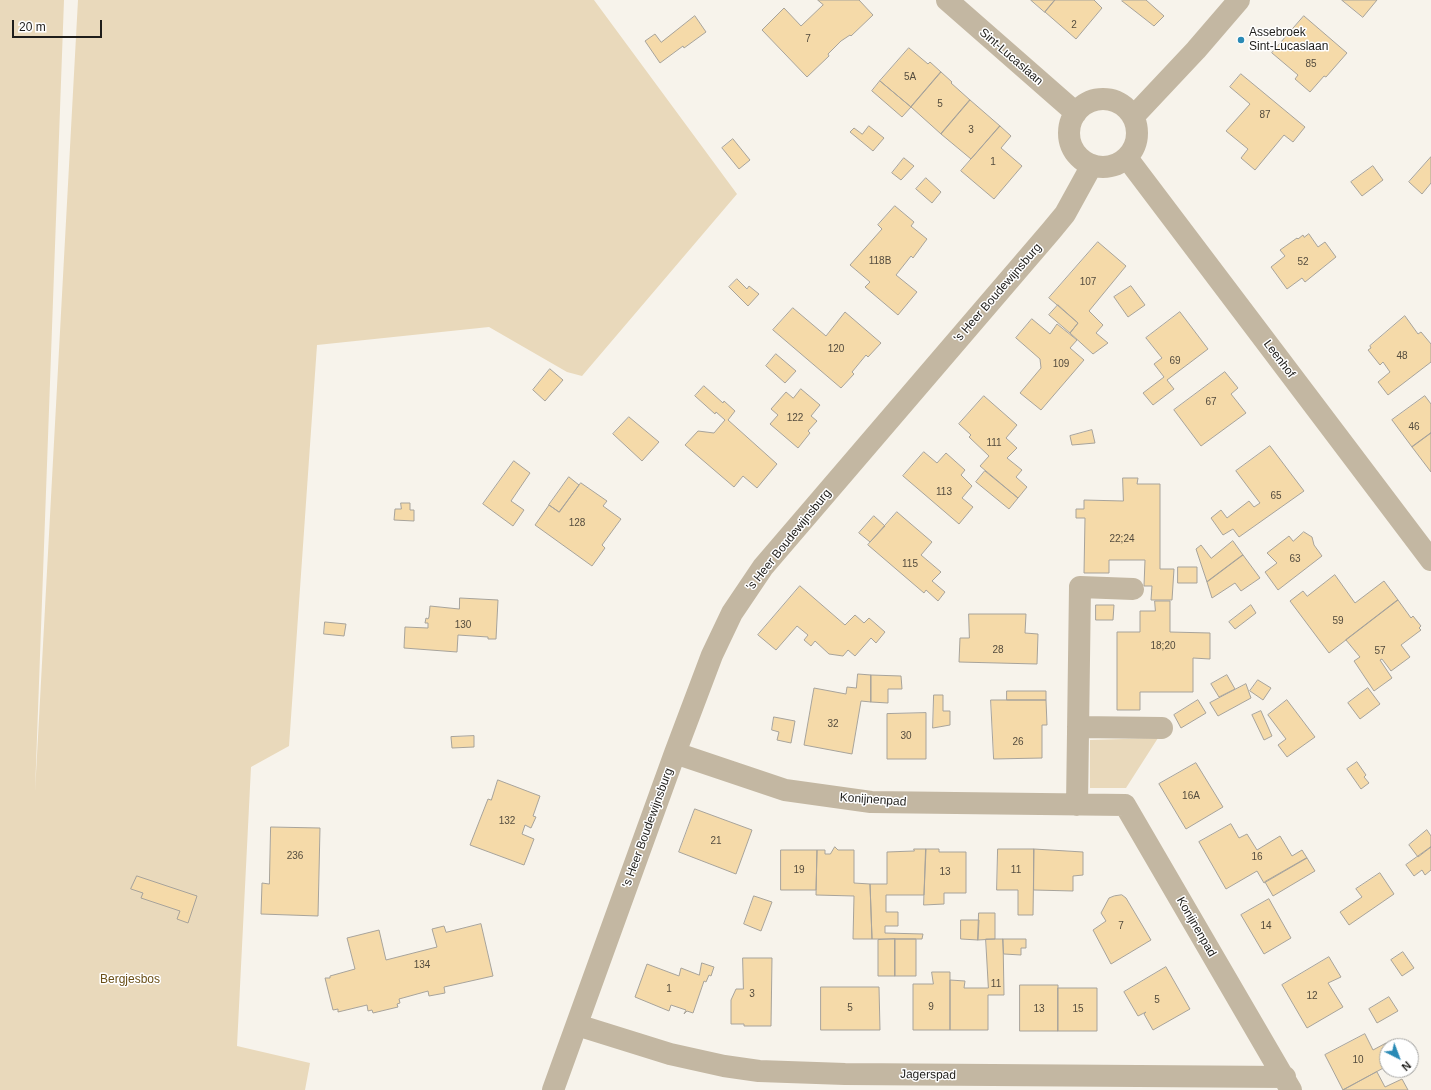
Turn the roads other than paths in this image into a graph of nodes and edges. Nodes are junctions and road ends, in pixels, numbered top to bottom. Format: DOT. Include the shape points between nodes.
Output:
graph roads {
  1 [pos="947,0"];
  2 [pos="1239,0"];
  3 [pos="1076,113"];
  4 [pos="1132,117"];
  5 [pos="1127,158"];
  6 [pos="1092,165"];
  7 [pos="1431,560"];
  8 [pos="1133,589"];
  9 [pos="1078,727"];
  10 [pos="1162,728"];
  11 [pos="675,753"];
  12 [pos="1077,805"];
  13 [pos="577,1025"];
  14 [pos="1288,1084"];
  15 [pos="553,1090"];
  1 -- 3 [label="street, Sint-Lucaslaan"];
  2 -- 4 [label="street" via="1196,50"];
  3 -- 4 [label="street" via="1083,106 1102,99 1123,106"];
  3 -- 6 [label="street" via="1071,120 1069,139 1073,150 1084,162"];
  4 -- 5 [label="street" via="1137,131 1136,140"];
  5 -- 6 [label="street" via="1107,167"];
  5 -- 7 [label="street, Leenhof"];
  6 -- 11 [label="street, 's Heer Boudewijnsburg" via="1065,214 763,567 732,613 712,655"];
  8 -- 9 [label="street" via="1080,587"];
  9 -- 10 [label="street"];
  9 -- 12 [label="street"];
  11 -- 12 [label="street, Konijnenpad" via="785,790 863,801"];
  11 -- 13 [label="street, 's Heer Boudewijnsburg"];
  12 -- 14 [label="street, Konijnenpad" via="1125,805"];
  13 -- 14 [label="street, Jagerspad" via="670,1054 758,1071"];
  13 -- 15 [label="street, 's Heer Boudewijnsburg"];
}
